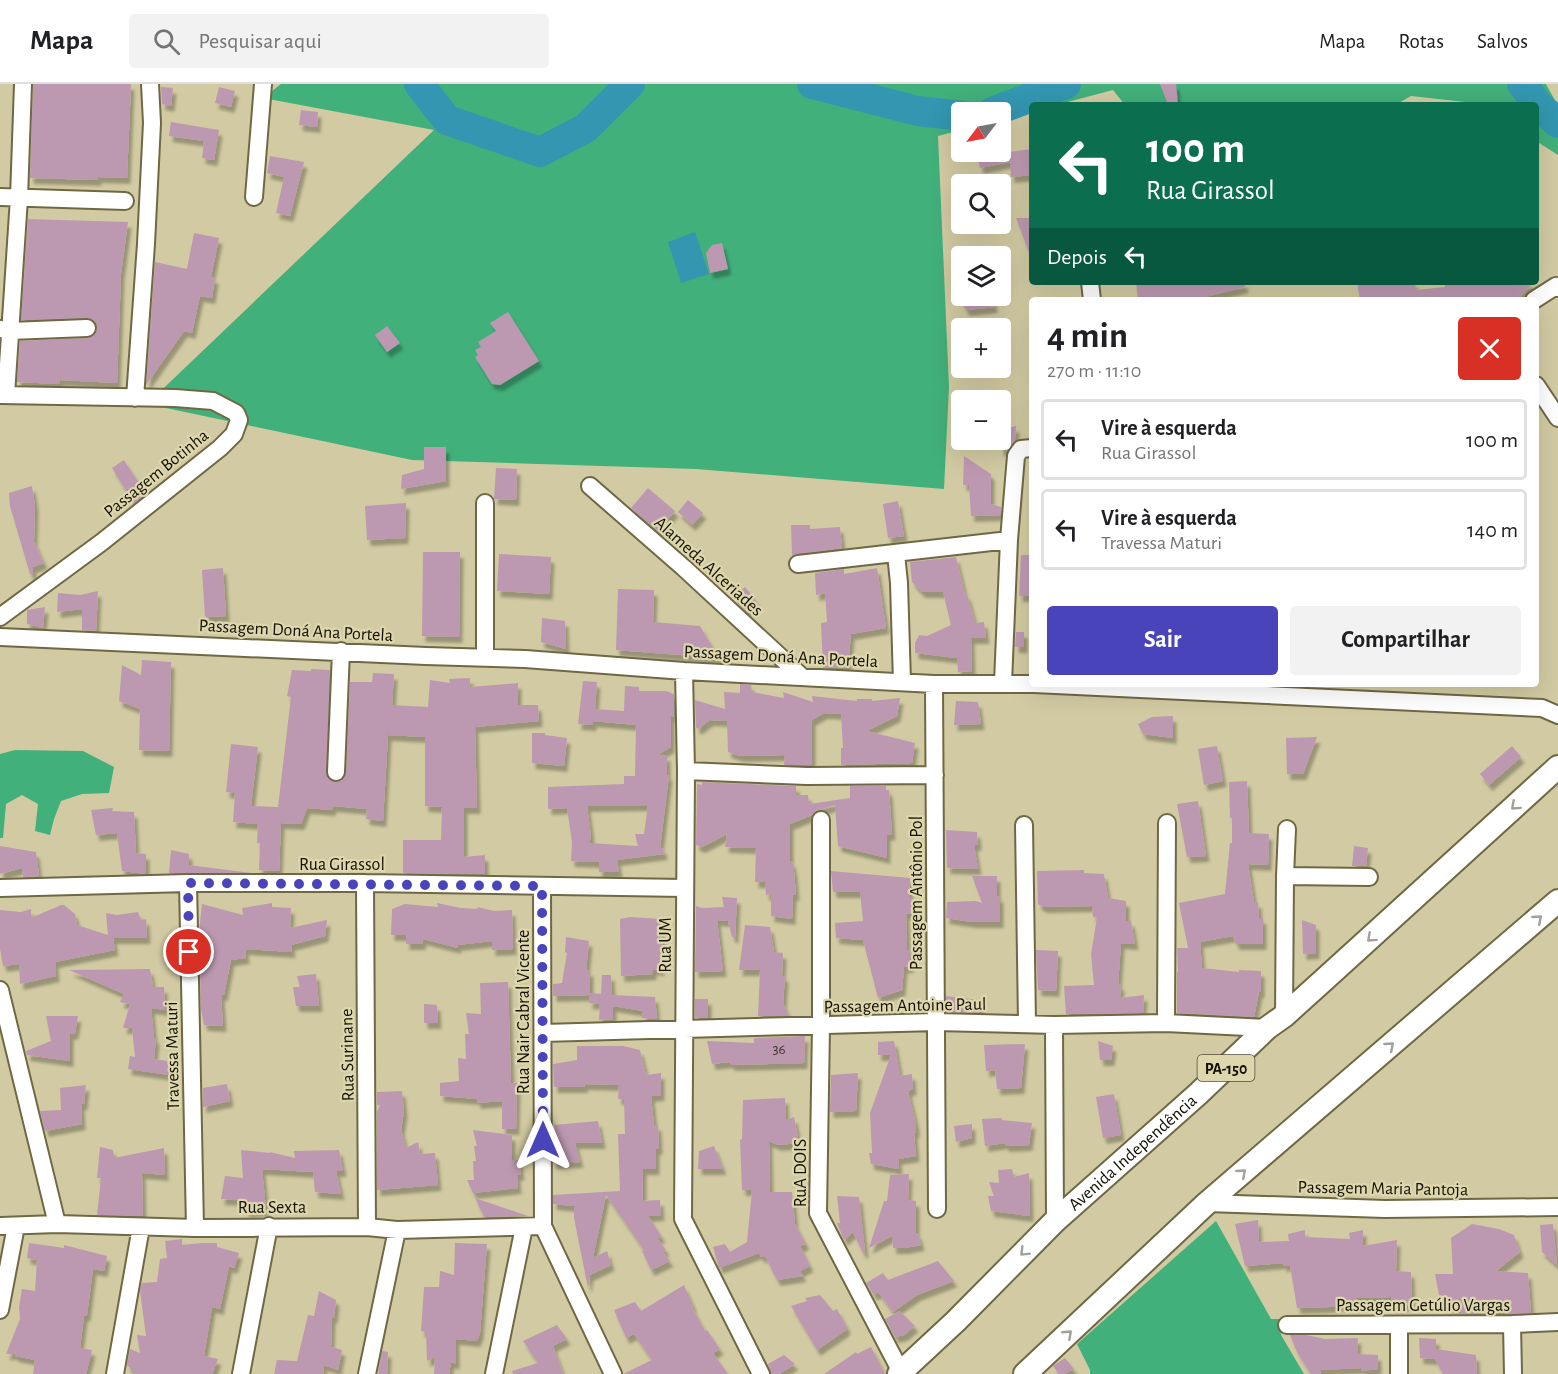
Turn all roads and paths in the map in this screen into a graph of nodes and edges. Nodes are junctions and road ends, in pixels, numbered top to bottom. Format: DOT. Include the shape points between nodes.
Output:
graph roads {
  1 [pos="23,84"];
  2 [pos="150,84"];
  3 [pos="263,85"];
  4 [pos="0,197"];
  5 [pos="254,197"];
  6 [pos="19,198"];
  7 [pos="125,201"];
  8 [pos="1558,288"];
  9 [pos="1539,297"];
  10 [pos="87,328"];
  11 [pos="5,330"];
  12 [pos="1539,390"];
  13 [pos="3,395"];
  14 [pos="135,398"];
  15 [pos="1558,418"];
  16 [pos="1029,448"];
  17 [pos="590,486"];
  18 [pos="485,503"];
  19 [pos="1009,540"];
  20 [pos="896,554"];
  21 [pos="798,564"];
  22 [pos="0,617"];
  23 [pos="0,637"];
  24 [pos="341,651"];
  25 [pos="484,656"];
  26 [pos="684,671"];
  27 [pos="801,676"];
  28 [pos="902,682"];
  29 [pos="1003,683"];
  30 [pos="934,684"];
  31 [pos="1029,684"];
  32 [pos="1104,687"];
  33 [pos="1558,715"];
  34 [pos="1558,767"];
  35 [pos="686,771"];
  36 [pos="336,772"];
  37 [pos="935,775"];
  38 [pos="821,820"];
  39 [pos="1167,823"];
  40 [pos="1024,825"];
  41 [pos="1287,828"];
  42 [pos="1285,876"];
  43 [pos="1369,877"];
  44 [pos="188,883"];
  45 [pos="365,884"];
  46 [pos="542,886"];
  47 [pos="0,888"];
  48 [pos="684,888"];
  49 [pos="1558,902"];
  50 [pos="0,990"];
  51 [pos="936,1022"];
  52 [pos="1276,1022"];
  53 [pos="1027,1023"];
  54 [pos="1167,1023"];
  55 [pos="1053,1025"];
  56 [pos="822,1026"];
  57 [pos="684,1029"];
  58 [pos="543,1033"];
  59 [pos="1208,1203"];
  60 [pos="1558,1207"];
  61 [pos="937,1209"];
  62 [pos="1055,1221"];
  63 [pos="57,1224"];
  64 [pos="8,1226"];
  65 [pos="269,1226"];
  66 [pos="543,1226"];
  67 [pos="141,1227"];
  68 [pos="367,1227"];
  69 [pos="524,1227"];
  70 [pos="195,1228"];
  71 [pos="397,1230"];
  72 [pos="0,1310"];
  73 [pos="1558,1322"];
  74 [pos="1512,1324"];
  75 [pos="1287,1325"];
  76 [pos="1399,1325"];
  77 [pos="900,1373"];
  78 [pos="1027,1373"];
  79 [pos="115,1374"];
  80 [pos="242,1374"];
  81 [pos="368,1374"];
  82 [pos="495,1374"];
  83 [pos="613,1374"];
  84 [pos="761,1374"];
  85 [pos="1399,1374"];
  86 [pos="1514,1374"];
  1 -- 6 [label="street"];
  2 -- 14 [label="street" via="152,123"];
  3 -- 5 [label="street"];
  4 -- 6 [label="street"];
  6 -- 7 [label="street"];
  6 -- 11 [label="street"];
  8 -- 9 [label="street"];
  10 -- 11 [label="street"];
  11 -- 13 [label="street"];
  12 -- 15 [label="street"];
  13 -- 14 [label="street"];
  14 -- 22 [label="street, Passagem Botinha" via="213,401 236,413 239,420 234,434 220,448"];
  16 -- 19 [label="street" via="1021,449 1016,456"];
  17 -- 27 [label="street, Alameda Alceriades"];
  18 -- 25 [label="street"];
  19 -- 20 [label="street"];
  19 -- 29 [label="street"];
  20 -- 21 [label="street"];
  20 -- 28 [label="street"];
  23 -- 24 [label="street, Passagem Doná Ana Portela"];
  24 -- 25 [label="street, Passagem Doná Ana Portela"];
  24 -- 36 [label="street"];
  25 -- 26 [label="street, Passagem Doná Ana Portela"];
  26 -- 27 [label="street, Passagem Doná Ana Portela"];
  26 -- 35 [label="street, Rua UM"];
  27 -- 28 [label="street, Passagem Doná Ana Portela"];
  28 -- 30 [label="street, Passagem Doná Ana Portela"];
  29 -- 30 [label="street, Passagem Doná Ana Portela"];
  29 -- 31 [label="street, Passagem Doná Ana Portela"];
  30 -- 37 [label="street, Passagem Antônio Pol"];
  32 -- 33 [label="street, Passagem Doná Ana Portela" via="1542,708"];
  34 -- 52 [label="main road, Avenida Independência / PA-150, one-way"];
  35 -- 37 [label="street" via="807,776"];
  35 -- 48 [label="street, Rua UM"];
  37 -- 51 [label="street, Passagem Antônio Pol"];
  38 -- 56 [label="street"];
  39 -- 54 [label="street"];
  40 -- 53 [label="street"];
  41 -- 42 [label="street"];
  42 -- 43 [label="street"];
  42 -- 52 [label="street"];
  44 -- 45 [label="street, Rua Girassol"];
  44 -- 47 [label="street, Rua Girassol"];
  44 -- 70 [label="street, Travessa Maturi"];
  45 -- 46 [label="street, Rua Girassol"];
  45 -- 68 [label="street, Rua Surinane"];
  46 -- 48 [label="street, Rua Girassol"];
  46 -- 58 [label="street, Rua Nair Cabral Vicente"];
  48 -- 57 [label="street, Rua UM"];
  59 -- 49 [label="main road, one-way"];
  50 -- 63 [label="street"];
  51 -- 53 [label="street, Passagem Antoine Paul"];
  51 -- 56 [label="street, Passagem Antoine Paul"];
  51 -- 61 [label="street, Passagem Antônio Pol"];
  52 -- 54 [label="street, Passagem Antoine Paul"];
  52 -- 62 [label="main road, Avenida Independência / PA-150"];
  53 -- 55 [label="street, Passagem Antoine Paul"];
  54 -- 55 [label="street, Passagem Antoine Paul"];
  55 -- 62 [label="street"];
  56 -- 57 [label="street, Passagem Antoine Paul"];
  56 -- 77 [label="street, RuA DOIS" via="818,1213"];
  57 -- 58 [label="street, Passagem Antoine Paul"];
  57 -- 84 [label="street, Rua UM" via="683,1219"];
  58 -- 66 [label="street, Rua Nair Cabral Vicente"];
  59 -- 60 [label="street, Passagem Maria Pantoja" via="1385,1209"];
  78 -- 59 [label="main road, one-way"];
  62 -- 77 [label="main road, Avenida Independência / PA-150, one-way"];
  63 -- 64 [label="street, Rua Sexta"];
  63 -- 67 [label="street, Rua Sexta"];
  64 -- 72 [label="street"];
  65 -- 68 [label="street, Rua Sexta"];
  65 -- 70 [label="street, Rua Sexta"];
  65 -- 80 [label="street"];
  66 -- 69 [label="street, Rua Sexta"];
  66 -- 83 [label="street, Rua Nair Cabral Vicente"];
  67 -- 70 [label="street, Rua Sexta"];
  67 -- 79 [label="street"];
  68 -- 71 [label="street, Rua Sexta"];
  69 -- 71 [label="street, Rua Sexta"];
  69 -- 82 [label="street"];
  71 -- 81 [label="street"];
  73 -- 74 [label="street, Passagem Getúlio Vargas"];
  74 -- 76 [label="street, Passagem Getúlio Vargas"];
  74 -- 86 [label="street"];
  75 -- 76 [label="street, Passagem Getúlio Vargas"];
  76 -- 85 [label="street"];
}
